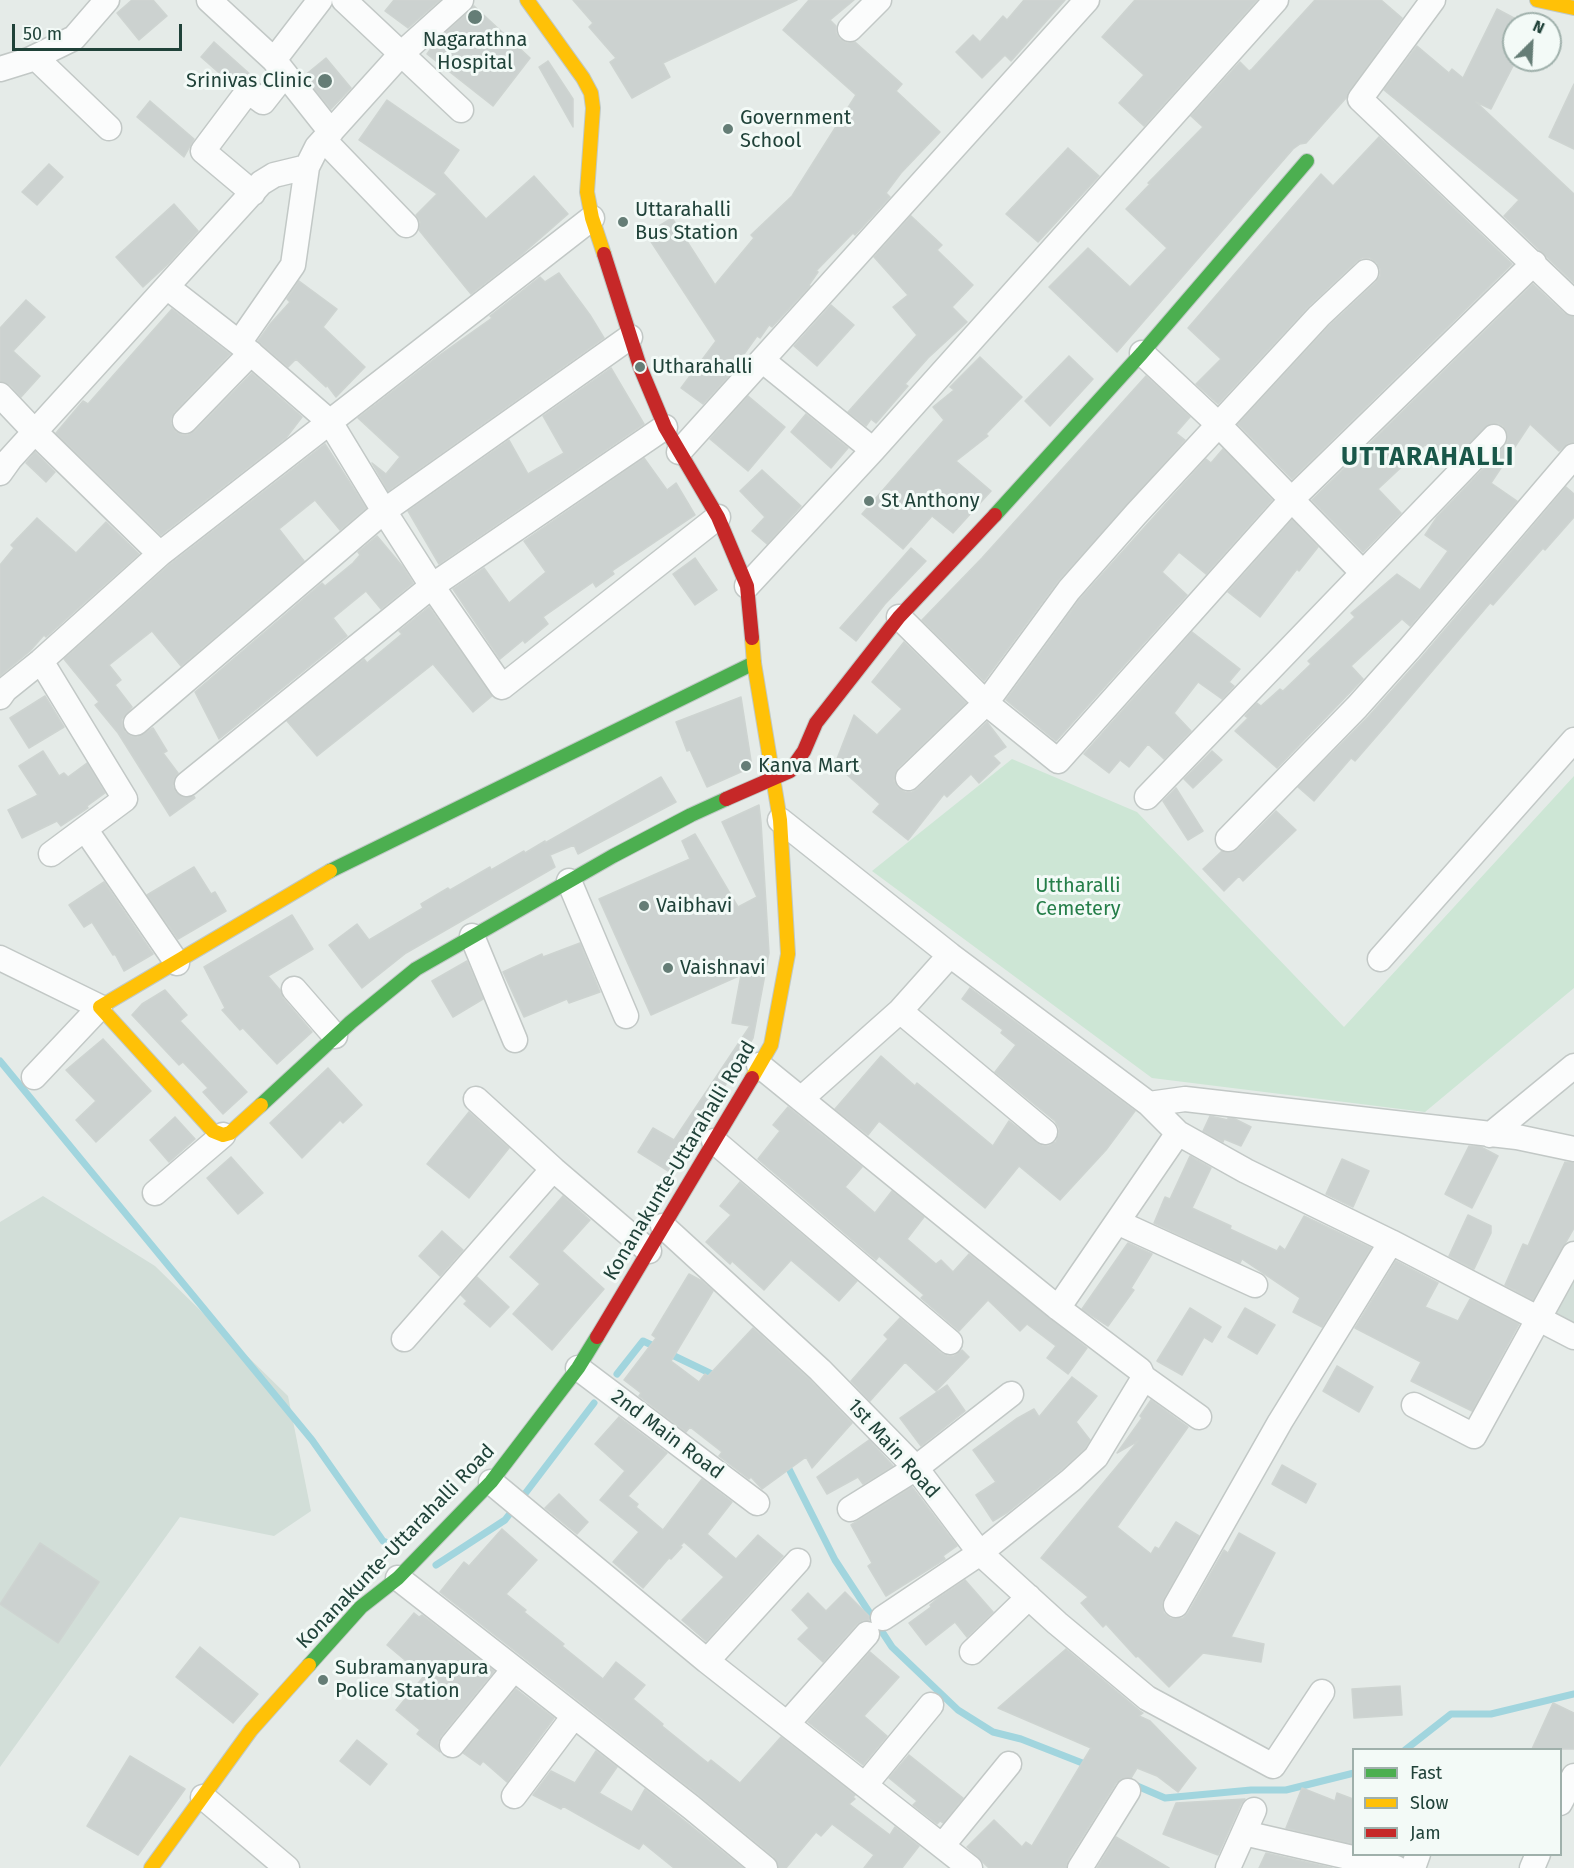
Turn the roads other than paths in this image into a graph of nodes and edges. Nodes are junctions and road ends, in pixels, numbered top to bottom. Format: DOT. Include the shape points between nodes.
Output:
graph roads {
  1 [pos="107,0"];
  2 [pos="209,0"];
  3 [pos="320,0"];
  4 [pos="344,0"];
  5 [pos="461,0"];
  6 [pos="527,0"];
  7 [pos="879,0"];
  8 [pos="1087,0"];
  9 [pos="1276,0"];
  10 [pos="1433,0"];
  11 [pos="1537,0"];
  12 [pos="1574,8"];
  13 [pos="850,29"];
  14 [pos="400,54"];
  15 [pos="35,57"];
  16 [pos="280,67"];
  17 [pos="0,69"];
  18 [pos="461,110"];
  19 [pos="109,128"];
  20 [pos="327,136"];
  21 [pos="1307,161"];
  22 [pos="307,168"];
  23 [pos="253,193"];
  24 [pos="592,218"];
  25 [pos="406,225"];
  26 [pos="1534,263"];
  27 [pos="1366,272"];
  28 [pos="167,287"];
  29 [pos="1574,303"];
  30 [pos="630,337"];
  31 [pos="245,348"];
  32 [pos="1142,353"];
  33 [pos="762,360"];
  34 [pos="0,395"];
  35 [pos="185,422"];
  36 [pos="330,422"];
  37 [pos="1220,425"];
  38 [pos="665,427"];
  39 [pos="35,432"];
  40 [pos="1494,437"];
  41 [pos="873,450"];
  42 [pos="679,452"];
  43 [pos="1570,469"];
  44 [pos="0,473"];
  45 [pos="1292,500"];
  46 [pos="384,511"];
  47 [pos="718,517"];
  48 [pos="160,554"];
  49 [pos="1364,573"];
  50 [pos="432,586"];
  51 [pos="747,586"];
  52 [pos="899,617"];
  53 [pos="41,661"];
  54 [pos="754,663"];
  55 [pos="0,697"];
  56 [pos="986,703"];
  57 [pos="136,723"];
  58 [pos="1574,740"];
  59 [pos="908,778"];
  60 [pos="774,779"];
  61 [pos="187,784"];
  62 [pos="1147,797"];
  63 [pos="780,820"];
  64 [pos="85,828"];
  65 [pos="1228,839"];
  66 [pos="51,854"];
  67 [pos="569,881"];
  68 [pos="472,936"];
  69 [pos="950,955"];
  70 [pos="0,958"];
  71 [pos="1380,959"];
  72 [pos="177,963"];
  73 [pos="294,989"];
  74 [pos="100,1006"];
  75 [pos="900,1011"];
  76 [pos="626,1016"];
  77 [pos="335,1036"];
  78 [pos="515,1040"];
  79 [pos="759,1065"];
  80 [pos="1574,1066"];
  81 [pos="34,1077"];
  82 [pos="476,1099"];
  83 [pos="801,1099"];
  84 [pos="1149,1104"];
  85 [pos="1045,1132"];
  86 [pos="1178,1133"];
  87 [pos="223,1135"];
  88 [pos="1490,1135"];
  89 [pos="714,1141"];
  90 [pos="1574,1149"];
  91 [pos="553,1169"];
  92 [pos="155,1193"];
  93 [pos="1117,1222"];
  94 [pos="663,1226"];
  95 [pos="1392,1242"];
  96 [pos="649,1251"];
  97 [pos="1574,1254"];
  98 [pos="1255,1285"];
  99 [pos="1058,1308"];
  100 [pos="1539,1318"];
  101 [pos="1574,1337"];
  102 [pos="404,1339"];
  103 [pos="950,1342"];
  104 [pos="578,1368"];
  105 [pos="1143,1377"];
  106 [pos="1011,1394"];
  107 [pos="1414,1405"];
  108 [pos="1199,1417"];
  109 [pos="916,1468"];
  110 [pos="508,1497"];
  111 [pos="757,1503"];
  112 [pos="850,1509"];
  113 [pos="980,1553"];
  114 [pos="798,1561"];
  115 [pos="398,1578"];
  116 [pos="1029,1597"];
  117 [pos="1176,1605"];
  118 [pos="972,1652"];
  119 [pos="707,1661"];
  120 [pos="514,1669"];
  121 [pos="1322,1692"];
  122 [pos="931,1705"];
  123 [pos="574,1716"];
  124 [pos="787,1724"];
  125 [pos="452,1745"];
  126 [pos="1010,1764"];
  127 [pos="1574,1776"];
  128 [pos="865,1785"];
  129 [pos="1128,1791"];
  130 [pos="514,1796"];
  131 [pos="203,1797"];
  132 [pos="1562,1799"];
  133 [pos="1254,1810"];
  134 [pos="1244,1833"];
  135 [pos="942,1846"];
  136 [pos="151,1868"];
  137 [pos="287,1868"];
  138 [pos="765,1868"];
  139 [pos="970,1868"];
  140 [pos="1080,1868"];
  141 [pos="1228,1868"];
  142 [pos="1396,1868"];
  1 -- 15 [label="street" via="74,38"];
  2 -- 16 [label="street"];
  3 -- 16 [label="street"];
  4 -- 14 [label="street"];
  5 -- 14 [label="street"];
  6 -- 24 [label="street, Konanakunte-Uttarahalli Road" via="591,93 587,192"];
  7 -- 13 [label="street"];
  8 -- 33 [label="street"];
  9 -- 41 [label="street"];
  10 -- 26 [label="street" via="1360,99"];
  11 -- 12 [label="street"];
  14 -- 18 [label="street"];
  14 -- 20 [label="street"];
  15 -- 17 [label="street"];
  15 -- 19 [label="street"];
  16 -- 20 [label="street"];
  16 -- 23 [label="street" via="263,102 248,91 203,151"];
  20 -- 22 [label="street"];
  20 -- 25 [label="street"];
  21 -- 32 [label="street"];
  22 -- 23 [label="street" via="274,175"];
  22 -- 31 [label="street" via="293,265"];
  23 -- 28 [label="street"];
  24 -- 30 [label="street, Konanakunte-Uttarahalli Road"];
  24 -- 36 [label="street"];
  26 -- 29 [label="street"];
  26 -- 45 [label="street"];
  27 -- 37 [label="street" via="1319,316"];
  28 -- 31 [label="street"];
  28 -- 39 [label="street"];
  30 -- 38 [label="street, Konanakunte-Uttarahalli Road"];
  30 -- 46 [label="street"];
  31 -- 35 [label="street"];
  31 -- 36 [label="street"];
  32 -- 37 [label="street"];
  32 -- 52 [label="street"];
  33 -- 41 [label="street"];
  33 -- 42 [label="street"];
  34 -- 39 [label="street"];
  36 -- 46 [label="street"];
  36 -- 48 [label="street"];
  37 -- 45 [label="street"];
  37 -- 56 [label="street" via="1069,590"];
  38 -- 42 [label="street, Konanakunte-Uttarahalli Road"];
  38 -- 50 [label="street"];
  39 -- 44 [label="street"];
  39 -- 48 [label="street"];
  40 -- 49 [label="street"];
  41 -- 51 [label="street"];
  42 -- 47 [label="street, Konanakunte-Uttarahalli Road"];
  43 -- 65 [label="street" via="1357,707"];
  45 -- 49 [label="street"];
  45 -- 56 [label="street" via="1058,761"];
  46 -- 50 [label="street"];
  46 -- 57 [label="street"];
  47 -- 50 [label="street" via="502,687"];
  47 -- 51 [label="street, Konanakunte-Uttarahalli Road"];
  48 -- 53 [label="street"];
  49 -- 62 [label="street"];
  50 -- 61 [label="street"];
  51 -- 54 [label="street, Konanakunte-Uttarahalli Road"];
  52 -- 56 [label="street"];
  52 -- 60 [label="street" via="816,723 790,771"];
  53 -- 55 [label="street"];
  53 -- 64 [label="street" via="125,799"];
  54 -- 60 [label="street, Konanakunte-Uttarahalli Road"];
  54 -- 72 [label="street" via="323,875"];
  56 -- 59 [label="street"];
  58 -- 71 [label="street"];
  60 -- 63 [label="street, Konanakunte-Uttarahalli Road"];
  60 -- 67 [label="street" via="691,815"];
  63 -- 69 [label="street"];
  63 -- 79 [label="street, Konanakunte-Uttarahalli Road" via="788,954 771,1045"];
  64 -- 66 [label="street"];
  64 -- 72 [label="street"];
  67 -- 68 [label="street"];
  67 -- 76 [label="street"];
  68 -- 77 [label="street" via="416,969"];
  68 -- 78 [label="street"];
  69 -- 75 [label="street"];
  69 -- 84 [label="street"];
  70 -- 74 [label="street"];
  72 -- 74 [label="street"];
  73 -- 77 [label="street"];
  74 -- 81 [label="street"];
  74 -- 87 [label="street" via="213,1131"];
  75 -- 83 [label="street"];
  75 -- 85 [label="street"];
  77 -- 87 [label="street" via="235,1129"];
  79 -- 83 [label="street"];
  79 -- 89 [label="street, Konanakunte-Uttarahalli Road"];
  80 -- 88 [label="street"];
  82 -- 91 [label="street"];
  83 -- 99 [label="street"];
  84 -- 86 [label="street"];
  84 -- 88 [label="street" via="1185,1100"];
  86 -- 93 [label="street"];
  86 -- 95 [label="street" via="1274,1186"];
  87 -- 92 [label="street"];
  88 -- 90 [label="street"];
  89 -- 94 [label="street, Konanakunte-Uttarahalli Road"];
  89 -- 103 [label="street"];
  91 -- 96 [label="street"];
  91 -- 102 [label="street"];
  93 -- 98 [label="street"];
  93 -- 99 [label="street"];
  94 -- 96 [label="street, Konanakunte-Uttarahalli Road"];
  94 -- 109 [label="street, 1st Main Road" via="820,1370"];
  95 -- 100 [label="street"];
  95 -- 117 [label="street" via="1280,1422"];
  96 -- 104 [label="street, Konanakunte-Uttarahalli Road"];
  97 -- 100 [label="street"];
  99 -- 105 [label="street" via="1140,1370"];
  100 -- 101 [label="street"];
  100 -- 107 [label="street" via="1474,1436"];
  104 -- 110 [label="street, Konanakunte-Uttarahalli Road"];
  104 -- 111 [label="street, 2nd Main Road"];
  105 -- 108 [label="street"];
  105 -- 113 [label="street" via="1096,1457"];
  106 -- 109 [label="street"];
  109 -- 112 [label="street"];
  109 -- 113 [label="street, 1st Main Road"];
  110 -- 115 [label="street, Konanakunte-Uttarahalli Road"];
  110 -- 119 [label="street"];
  113 -- 116 [label="street, 1st Main Road"];
  113 -- 124 [label="street" via="875,1626"];
  114 -- 119 [label="street"];
  115 -- 120 [label="street"];
  115 -- 131 [label="street, Konanakunte-Uttarahalli Road" via="361,1607 258,1722"];
  116 -- 118 [label="street"];
  116 -- 121 [label="street, 1st Main Road" via="1147,1698 1273,1767"];
  119 -- 124 [label="street"];
  120 -- 123 [label="street"];
  120 -- 125 [label="street"];
  122 -- 128 [label="street"];
  123 -- 130 [label="street"];
  123 -- 138 [label="street"];
  124 -- 128 [label="street"];
  126 -- 135 [label="street"];
  127 -- 132 [label="street"];
  128 -- 135 [label="street"];
  129 -- 140 [label="street"];
  131 -- 136 [label="street, Konanakunte-Uttarahalli Road"];
  131 -- 137 [label="street"];
  133 -- 134 [label="street"];
  134 -- 141 [label="street"];
  134 -- 142 [label="street"];
  135 -- 139 [label="street"];
}
